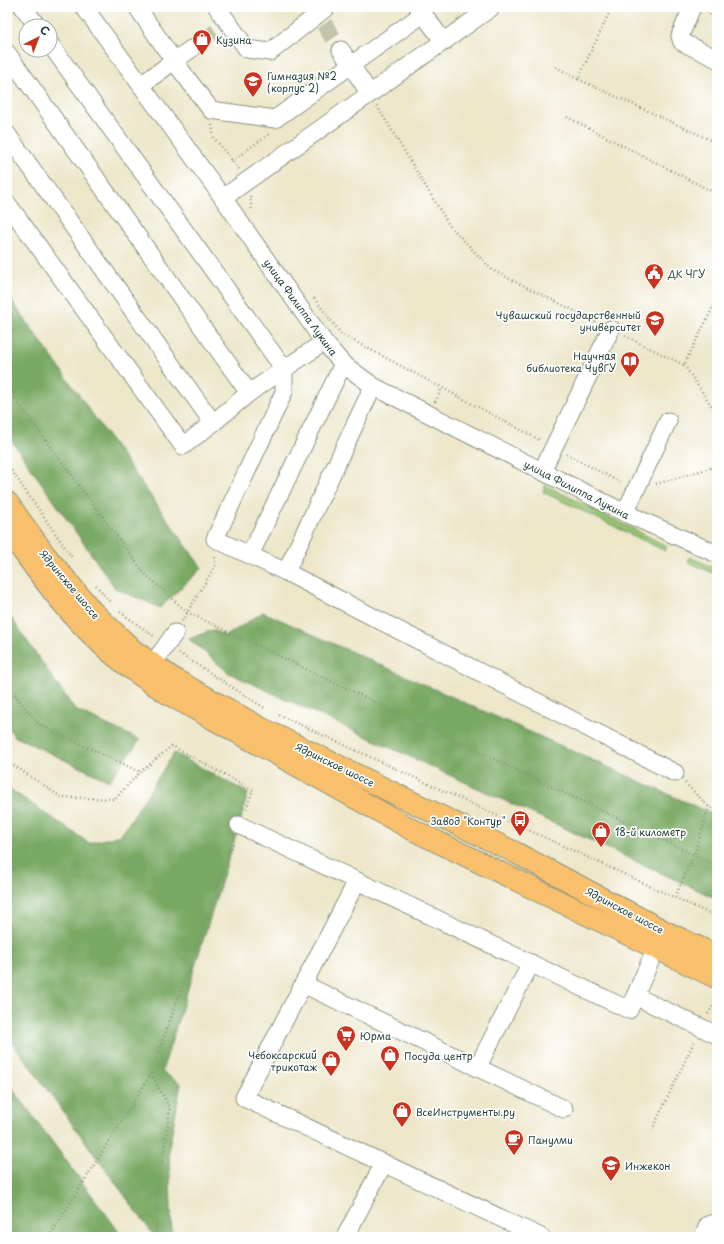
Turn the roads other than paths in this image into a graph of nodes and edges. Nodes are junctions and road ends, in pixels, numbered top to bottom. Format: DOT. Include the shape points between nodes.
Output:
graph roads {
  1 [pos="23,7"];
  2 [pos="84,7"];
  3 [pos="137,7"];
  4 [pos="217,7"];
  5 [pos="492,7"];
  6 [pos="692,7"];
  7 [pos="421,10"];
  8 [pos="323,15"];
  9 [pos="31,18"];
  10 [pos="444,42"];
  11 [pos="191,50"];
  12 [pos="341,50"];
  13 [pos="7,53"];
  14 [pos="58,55"];
  15 [pos="717,59"];
  16 [pos="174,61"];
  17 [pos="352,66"];
  18 [pos="141,84"];
  19 [pos="370,94"];
  20 [pos="7,134"];
  21 [pos="224,198"];
  22 [pos="7,203"];
  23 [pos="611,329"];
  24 [pos="324,342"];
  25 [pos="343,364"];
  26 [pos="284,369"];
  27 [pos="373,386"];
  28 [pos="249,393"];
  29 [pos="668,421"];
  30 [pos="213,423"];
  31 [pos="542,471"];
  32 [pos="7,502"];
  33 [pos="625,513"];
  34 [pos="7,529"];
  35 [pos="717,554"];
  36 [pos="250,555"];
  37 [pos="286,572"];
  38 [pos="170,639"];
  39 [pos="152,665"];
  40 [pos="675,772"];
  41 [pos="240,824"];
  42 [pos="357,881"];
  43 [pos="660,940"];
  44 [pos="717,956"];
  45 [pos="531,963"];
  46 [pos="717,978"];
  47 [pos="303,984"];
  48 [pos="635,996"];
  49 [pos="717,1035"];
  50 [pos="478,1068"];
  51 [pos="564,1109"];
  52 [pos="384,1163"];
  53 [pos="717,1222"];
  54 [pos="345,1237"];
  55 [pos="541,1237"];
  56 [pos="703,1237"];
  1 -- 9 [label="street"];
  2 -- 18 [label="street, улица Филиппа Лукина"];
  3 -- 16 [label="street"];
  4 -- 8 [label="street" via="222,28 247,49 270,52"];
  5 -- 10 [label="street"];
  6 -- 15 [label="street" via="680,36 682,42"];
  7 -- 10 [label="street"];
  7 -- 17 [label="street"];
  10 -- 19 [label="street"];
  11 -- 16 [label="street"];
  12 -- 17 [label="street"];
  13 -- 28 [label="street"];
  14 -- 26 [label="street"];
  16 -- 17 [label="street" via="211,110 275,118"];
  16 -- 18 [label="street"];
  17 -- 19 [label="street"];
  18 -- 21 [label="street, улица Филиппа Лукина"];
  19 -- 21 [label="street"];
  20 -- 30 [label="street"];
  21 -- 24 [label="street, улица Филиппа Лукина"];
  22 -- 30 [label="street" via="182,446"];
  23 -- 31 [label="street"];
  24 -- 25 [label="street, улица Филиппа Лукина"];
  24 -- 26 [label="street"];
  25 -- 27 [label="street, улица Филиппа Лукина"];
  25 -- 36 [label="street"];
  26 -- 28 [label="street"];
  26 -- 36 [label="street" via="284,392 215,539"];
  27 -- 31 [label="street, улица Филиппа Лукина"];
  27 -- 37 [label="street"];
  28 -- 30 [label="street"];
  29 -- 33 [label="street"];
  31 -- 33 [label="street, улица Филиппа Лукина"];
  32 -- 39 [label="main road, Ядринское шоссе" via="46,556 92,611"];
  33 -- 35 [label="street, улица Филиппа Лукина"];
  34 -- 43 [label="main road, Ядринское шоссе" via="55,594 84,626 114,656 151,683 411,829"];
  36 -- 37 [label="street"];
  37 -- 40 [label="street"];
  38 -- 39 [label="street"];
  39 -- 43 [label="main road, Ядринское шоссе" via="261,728 514,852"];
  41 -- 42 [label="street"];
  42 -- 45 [label="street"];
  42 -- 47 [label="street"];
  43 -- 44 [label="main road, Ядринское шоссе"];
  43 -- 46 [label="main road, Ядринское шоссе"];
  43 -- 48 [label="street"];
  45 -- 48 [label="street" via="629,1010"];
  45 -- 50 [label="street"];
  47 -- 50 [label="street"];
  47 -- 52 [label="street" via="244,1098"];
  48 -- 49 [label="street"];
  50 -- 51 [label="street"];
  52 -- 54 [label="street"];
  52 -- 55 [label="street"];
  53 -- 56 [label="street" via="708,1225"];
}
